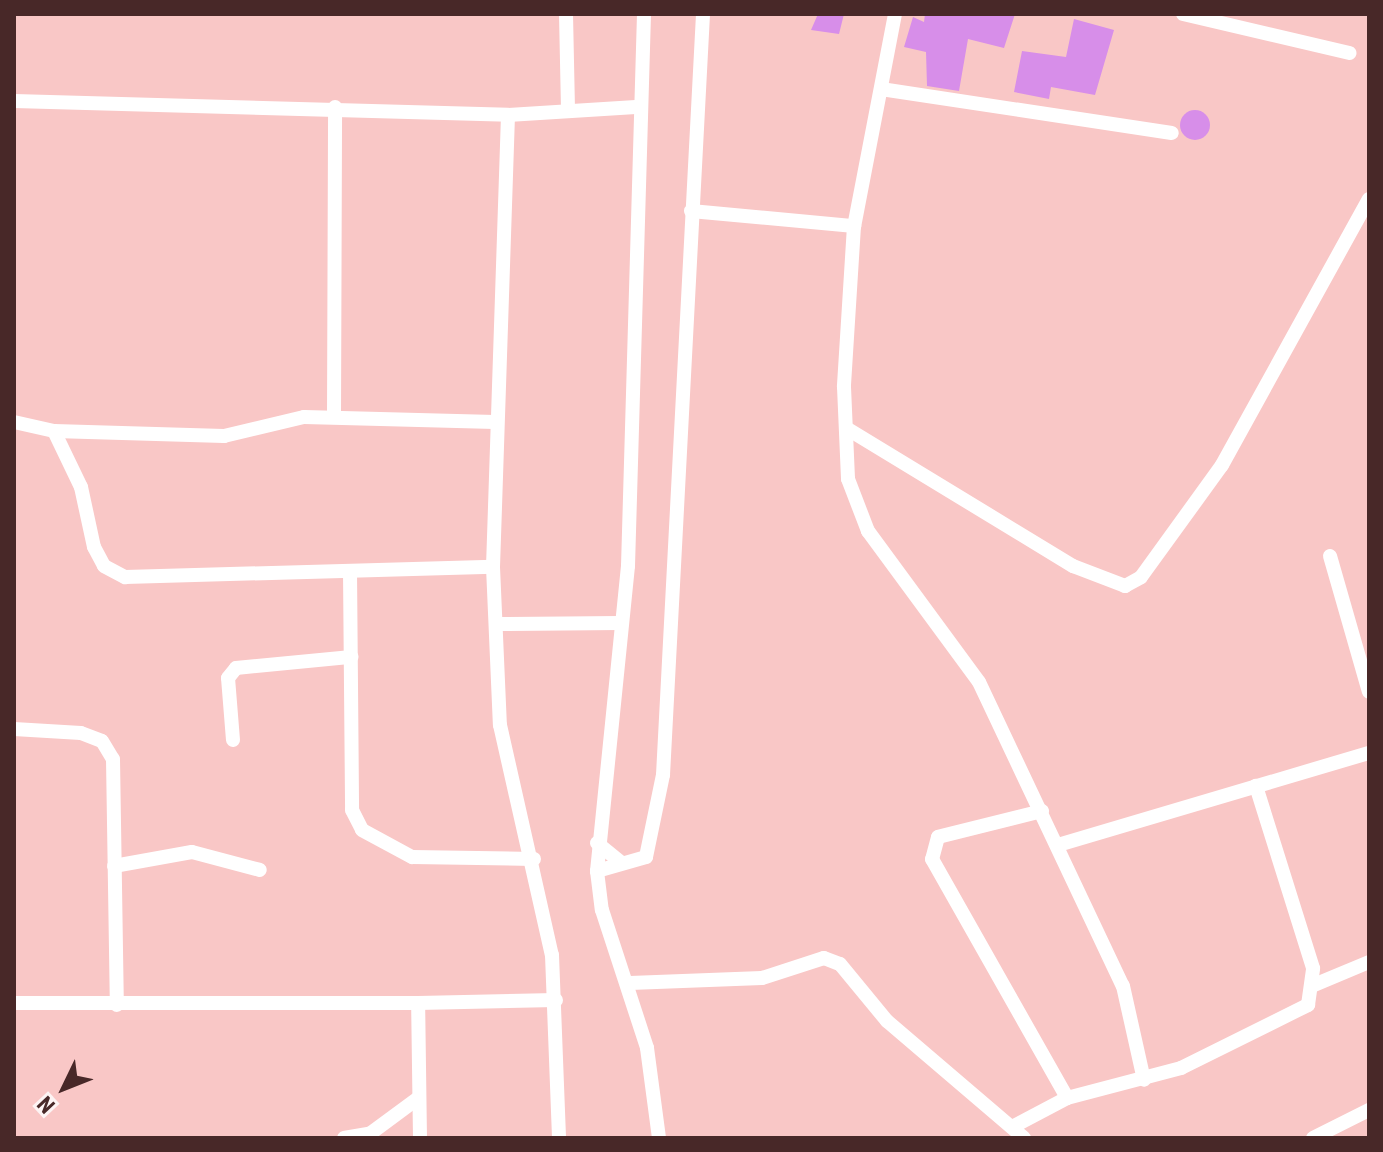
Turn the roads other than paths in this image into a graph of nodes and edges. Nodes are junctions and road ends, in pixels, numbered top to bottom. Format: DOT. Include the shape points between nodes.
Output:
graph roads {
  1 [pos="566,14"];
  2 [pos="644,14"];
  3 [pos="703,14"];
  4 [pos="895,14"];
  5 [pos="1183,14"];
  6 [pos="1219,17"];
  7 [pos="1349,53"];
  8 [pos="881,89"];
  9 [pos="14,101"];
  10 [pos="335,107"];
  11 [pos="636,107"];
  12 [pos="568,111"];
  13 [pos="508,115"];
  14 [pos="1172,133"];
  15 [pos="1369,199"];
  16 [pos="691,211"];
  17 [pos="854,226"];
  18 [pos="334,417"];
  19 [pos="14,422"];
  20 [pos="495,422"];
  21 [pos="846,428"];
  22 [pos="54,431"];
  23 [pos="1330,556"];
  24 [pos="493,567"];
  25 [pos="350,571"];
  26 [pos="620,623"];
  27 [pos="497,624"];
  28 [pos="351,657"];
  29 [pos="1369,692"];
  30 [pos="14,729"];
  31 [pos="233,740"];
  32 [pos="1369,753"];
  33 [pos="1256,786"];
  34 [pos="1042,811"];
  35 [pos="597,843"];
  36 [pos="1058,845"];
  37 [pos="534,859"];
  38 [pos="622,863"];
  39 [pos="114,866"];
  40 [pos="260,870"];
  41 [pos="597,871"];
  42 [pos="1369,962"];
  43 [pos="630,983"];
  44 [pos="1314,985"];
  45 [pos="556,1000"];
  46 [pos="14,1003"];
  47 [pos="418,1003"];
  48 [pos="117,1005"];
  49 [pos="1144,1080"];
  50 [pos="1067,1098"];
  51 [pos="417,1099"];
  52 [pos="1369,1110"];
  53 [pos="1019,1132"];
  54 [pos="344,1138"];
  55 [pos="420,1138"];
  56 [pos="559,1138"];
  57 [pos="659,1138"];
  58 [pos="1313,1138"];
  1 -- 12 [label="street"];
  2 -- 11 [label="street"];
  3 -- 16 [label="street"];
  4 -- 8 [label="street"];
  5 -- 6 [label="street"];
  6 -- 7 [label="street"];
  8 -- 14 [label="street"];
  8 -- 17 [label="street"];
  9 -- 10 [label="street"];
  10 -- 13 [label="street"];
  10 -- 18 [label="street"];
  11 -- 12 [label="street"];
  11 -- 26 [label="street" via="633,418"];
  12 -- 13 [label="street"];
  13 -- 20 [label="street"];
  15 -- 21 [label="street" via="1222,465 1141,577 1125,586 1073,566"];
  16 -- 17 [label="street"];
  16 -- 38 [label="street" via="663,775 646,857"];
  17 -- 21 [label="street"];
  18 -- 20 [label="street"];
  18 -- 22 [label="street" via="224,436"];
  19 -- 22 [label="street"];
  20 -- 24 [label="street"];
  21 -- 34 [label="street" via="848,479 868,531 979,682"];
  22 -- 25 [label="street" via="81,487 94,547 104,566 125,577"];
  23 -- 29 [label="street"];
  24 -- 25 [label="street"];
  24 -- 27 [label="street"];
  25 -- 28 [label="street"];
  26 -- 27 [label="street"];
  26 -- 35 [label="street"];
  27 -- 37 [label="street" via="509,779"];
  28 -- 31 [label="street" via="236,668 228,678"];
  28 -- 37 [label="street" via="352,810 362,830 412,857"];
  30 -- 39 [label="street" via="102,741 113,759"];
  32 -- 33 [label="street"];
  33 -- 36 [label="street"];
  33 -- 44 [label="street"];
  34 -- 36 [label="street"];
  34 -- 50 [label="street" via="938,837 932,859"];
  35 -- 38 [label="street"];
  35 -- 41 [label="street"];
  36 -- 49 [label="street" via="1123,986"];
  37 -- 45 [label="street"];
  38 -- 41 [label="street"];
  39 -- 40 [label="street" via="192,852"];
  39 -- 48 [label="street"];
  41 -- 43 [label="street" via="602,910"];
  42 -- 44 [label="street"];
  43 -- 53 [label="street" via="762,978 824,958 840,964 887,1021"];
  43 -- 57 [label="street"];
  44 -- 49 [label="street" via="1308,1005 1290,1016"];
  45 -- 47 [label="street"];
  45 -- 56 [label="street"];
  46 -- 48 [label="street"];
  47 -- 48 [label="street"];
  47 -- 51 [label="street"];
  49 -- 50 [label="street"];
  50 -- 53 [label="street"];
  51 -- 54 [label="street" via="371,1133"];
  51 -- 55 [label="street"];
  52 -- 58 [label="street"];
}
